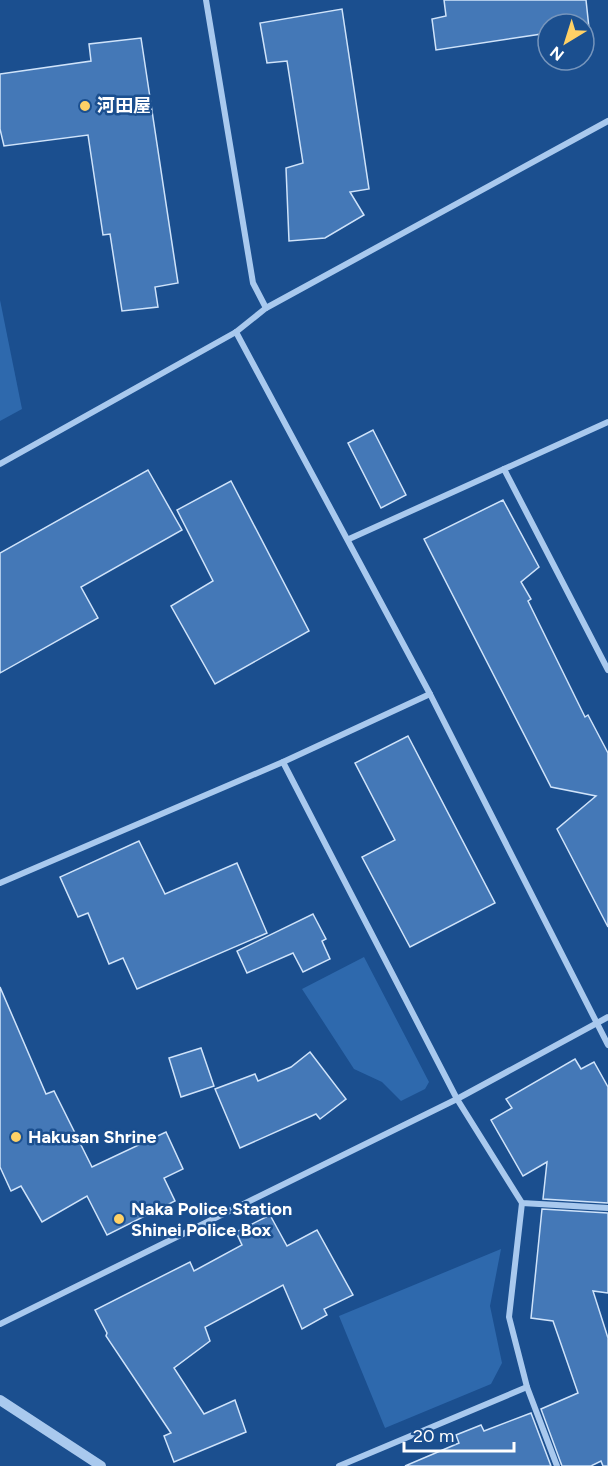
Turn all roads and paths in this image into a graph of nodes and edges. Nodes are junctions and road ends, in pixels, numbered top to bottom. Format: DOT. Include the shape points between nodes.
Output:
graph roads {
  1 [pos="206,0"];
  2 [pos="608,121"];
  3 [pos="266,308"];
  4 [pos="236,332"];
  5 [pos="608,422"];
  6 [pos="0,464"];
  7 [pos="504,469"];
  8 [pos="349,539"];
  9 [pos="608,670"];
  10 [pos="430,694"];
  11 [pos="283,762"];
  12 [pos="0,883"];
  13 [pos="608,1017"];
  14 [pos="597,1023"];
  15 [pos="608,1045"];
  16 [pos="457,1099"];
  17 [pos="522,1203"];
  18 [pos="608,1208"];
  19 [pos="0,1324"];
  20 [pos="527,1387"];
  21 [pos="0,1400"];
  22 [pos="101,1466"];
  23 [pos="339,1466"];
  24 [pos="557,1466"];
  1 -- 3 [label="street" via="253,284"];
  2 -- 3 [label="street"];
  3 -- 4 [label="street"];
  4 -- 6 [label="street"];
  4 -- 8 [label="street"];
  5 -- 7 [label="street"];
  7 -- 8 [label="street"];
  7 -- 9 [label="street"];
  8 -- 10 [label="street"];
  10 -- 11 [label="street"];
  10 -- 14 [label="street"];
  11 -- 12 [label="street"];
  11 -- 16 [label="street"];
  13 -- 14 [label="street"];
  14 -- 15 [label="street"];
  14 -- 16 [label="street"];
  16 -- 17 [label="street"];
  16 -- 19 [label="street"];
  17 -- 18 [label="street"];
  17 -- 20 [label="street" via="509,1317"];
  20 -- 23 [label="street"];
  20 -- 24 [label="street"];
  21 -- 22 [label="street"];
}
